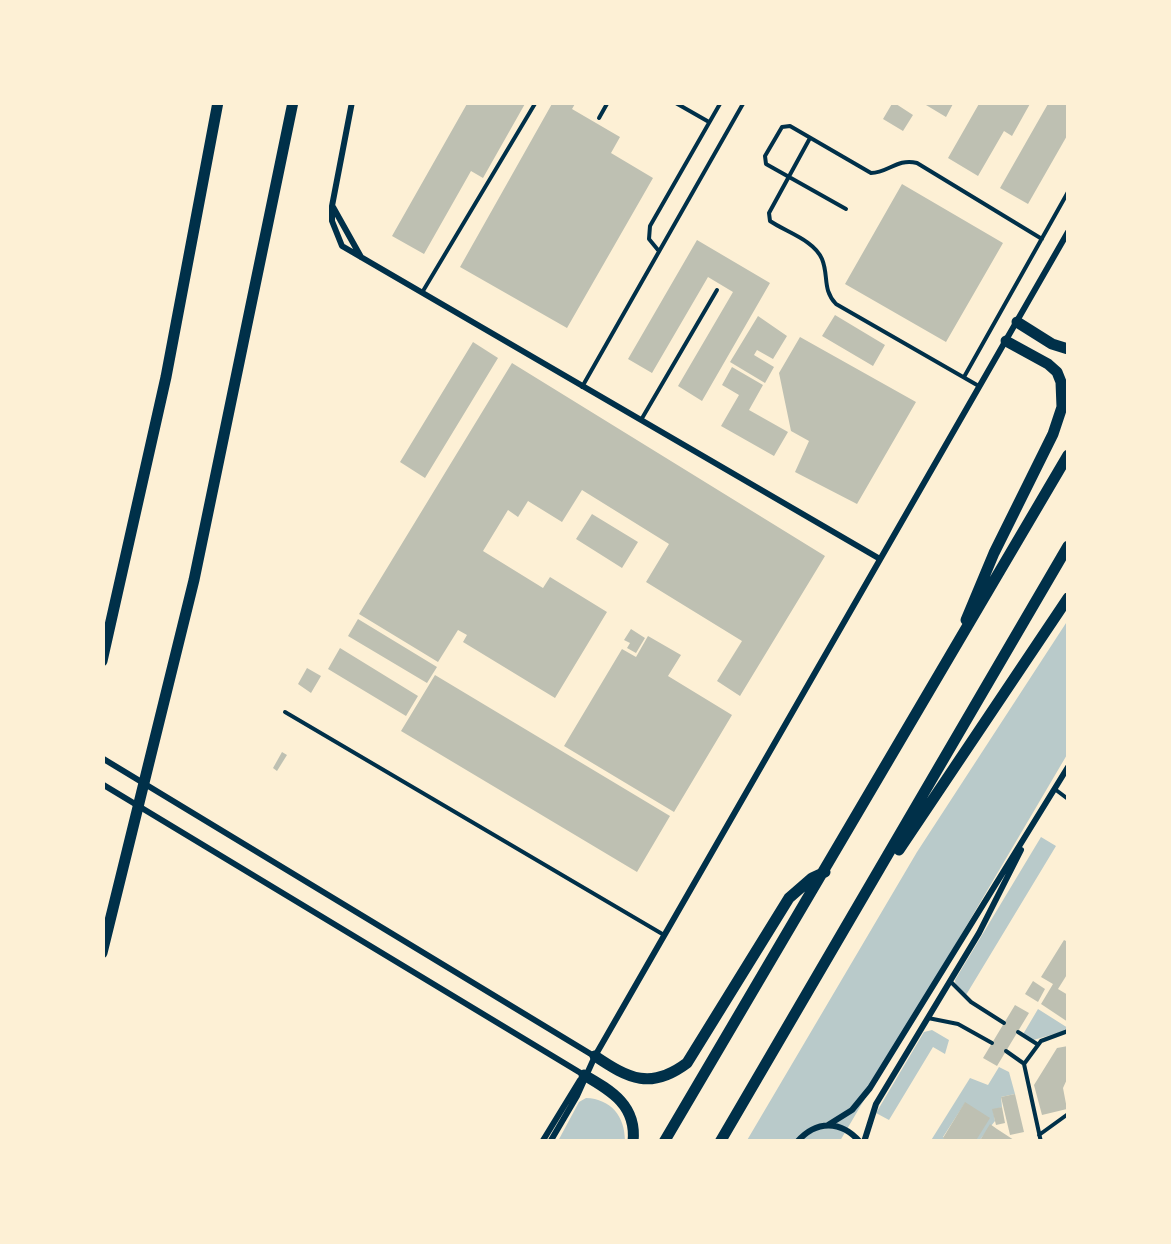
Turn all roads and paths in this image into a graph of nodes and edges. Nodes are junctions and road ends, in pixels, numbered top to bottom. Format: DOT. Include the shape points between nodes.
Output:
graph roads {
  1 [pos="218,102"];
  2 [pos="293,102"];
  3 [pos="302,102"];
  4 [pos="352,102"];
  5 [pos="536,102"];
  6 [pos="608,102"];
  7 [pos="674,102"];
  8 [pos="721,102"];
  9 [pos="744,102"];
  10 [pos="599,118"];
  11 [pos="710,122"];
  12 [pos="289,126"];
  13 [pos="810,138"];
  14 [pos="788,178"];
  15 [pos="1068,192"];
  16 [pos="846,209"];
  17 [pos="1068,232"];
  18 [pos="1042,239"];
  19 [pos="659,251"];
  20 [pos="717,290"];
  21 [pos="422,292"];
  22 [pos="1017,322"];
  23 [pos="1006,340"];
  24 [pos="1068,349"];
  25 [pos="964,377"];
  26 [pos="980,386"];
  27 [pos="582,387"];
  28 [pos="641,421"];
  29 [pos="1068,455"];
  30 [pos="1068,546"];
  31 [pos="880,560"];
  32 [pos="1068,598"];
  33 [pos="953,654"];
  34 [pos="102,661"];
  35 [pos="286,712"];
  36 [pos="102,758"];
  37 [pos="1068,767"];
  38 [pos="102,784"];
  39 [pos="1054,790"];
  40 [pos="1068,798"];
  41 [pos="1035,822"];
  42 [pos="825,872"];
  43 [pos="843,932"];
  44 [pos="664,935"];
  45 [pos="102,953"];
  46 [pos="950,981"];
  47 [pos="928,1018"];
  48 [pos="1004,1023"];
  49 [pos="1068,1031"];
  50 [pos="1018,1032"];
  51 [pos="992,1043"];
  52 [pos="1037,1044"];
  53 [pos="1006,1052"];
  54 [pos="595,1056"];
  55 [pos="1024,1064"];
  56 [pos="584,1075"];
  57 [pos="1068,1114"];
  58 [pos="828,1124"];
  59 [pos="1040,1138"];
  60 [pos="542,1142"];
  61 [pos="550,1142"];
  62 [pos="633,1142"];
  63 [pos="664,1142"];
  64 [pos="720,1142"];
  65 [pos="797,1142"];
  66 [pos="862,1142"];
  1 -- 34 [label="highway"];
  2 -- 12 [label="highway"];
  3 -- 12 [label="highway"];
  4 -- 21 [label="street" via="332,206 365,262"];
  5 -- 21 [label="lane"];
  6 -- 10 [label="lane"];
  7 -- 11 [label="lane"];
  8 -- 11 [label="lane"];
  9 -- 19 [label="lane"];
  11 -- 19 [label="lane" via="650,226 649,239"];
  12 -- 45 [label="highway" via="194,580"];
  13 -- 14 [label="lane"];
  13 -- 14 [label="lane" via="790,126 780,128 764,162"];
  13 -- 18 [label="lane" via="870,173 903,161 918,163"];
  14 -- 16 [label="lane"];
  14 -- 25 [label="lane" via="769,218 816,250 830,298"];
  15 -- 18 [label="lane"];
  17 -- 22 [label="street"];
  18 -- 25 [label="lane"];
  19 -- 27 [label="lane"];
  20 -- 28 [label="lane"];
  21 -- 27 [label="street"];
  22 -- 23 [label="street"];
  22 -- 24 [label="highway"];
  23 -- 26 [label="street"];
  23 -- 33 [label="highway" via="1057,372 1062,407"];
  25 -- 26 [label="lane"];
  26 -- 31 [label="street"];
  27 -- 28 [label="street"];
  28 -- 31 [label="street"];
  29 -- 33 [label="highway"];
  30 -- 43 [label="highway"];
  31 -- 44 [label="street"];
  32 -- 43 [label="highway"];
  33 -- 42 [label="highway"];
  35 -- 44 [label="lane"];
  36 -- 54 [label="street"];
  37 -- 39 [label="street"];
  38 -- 56 [label="street"];
  39 -- 40 [label="lane"];
  39 -- 41 [label="street"];
  41 -- 46 [label="street"];
  41 -- 58 [label="street" via="870,1088"];
  42 -- 54 [label="highway" via="789,898 687,1062 644,1080"];
  42 -- 63 [label="highway"];
  43 -- 64 [label="highway"];
  44 -- 54 [label="street"];
  46 -- 47 [label="street"];
  46 -- 48 [label="lane"];
  47 -- 51 [label="lane" via="958,1024"];
  47 -- 66 [label="street" via="876,1104"];
  49 -- 52 [label="lane"];
  50 -- 52 [label="lane"];
  52 -- 55 [label="lane"];
  53 -- 55 [label="lane"];
  54 -- 56 [label="street"];
  55 -- 59 [label="lane"];
  56 -- 60 [label="street"];
  56 -- 61 [label="street"];
  56 -- 62 [label="highway" via="620,1097 632,1120"];
  57 -- 59 [label="lane"];
  58 -- 65 [label="street"];
  58 -- 66 [label="street"];
}
